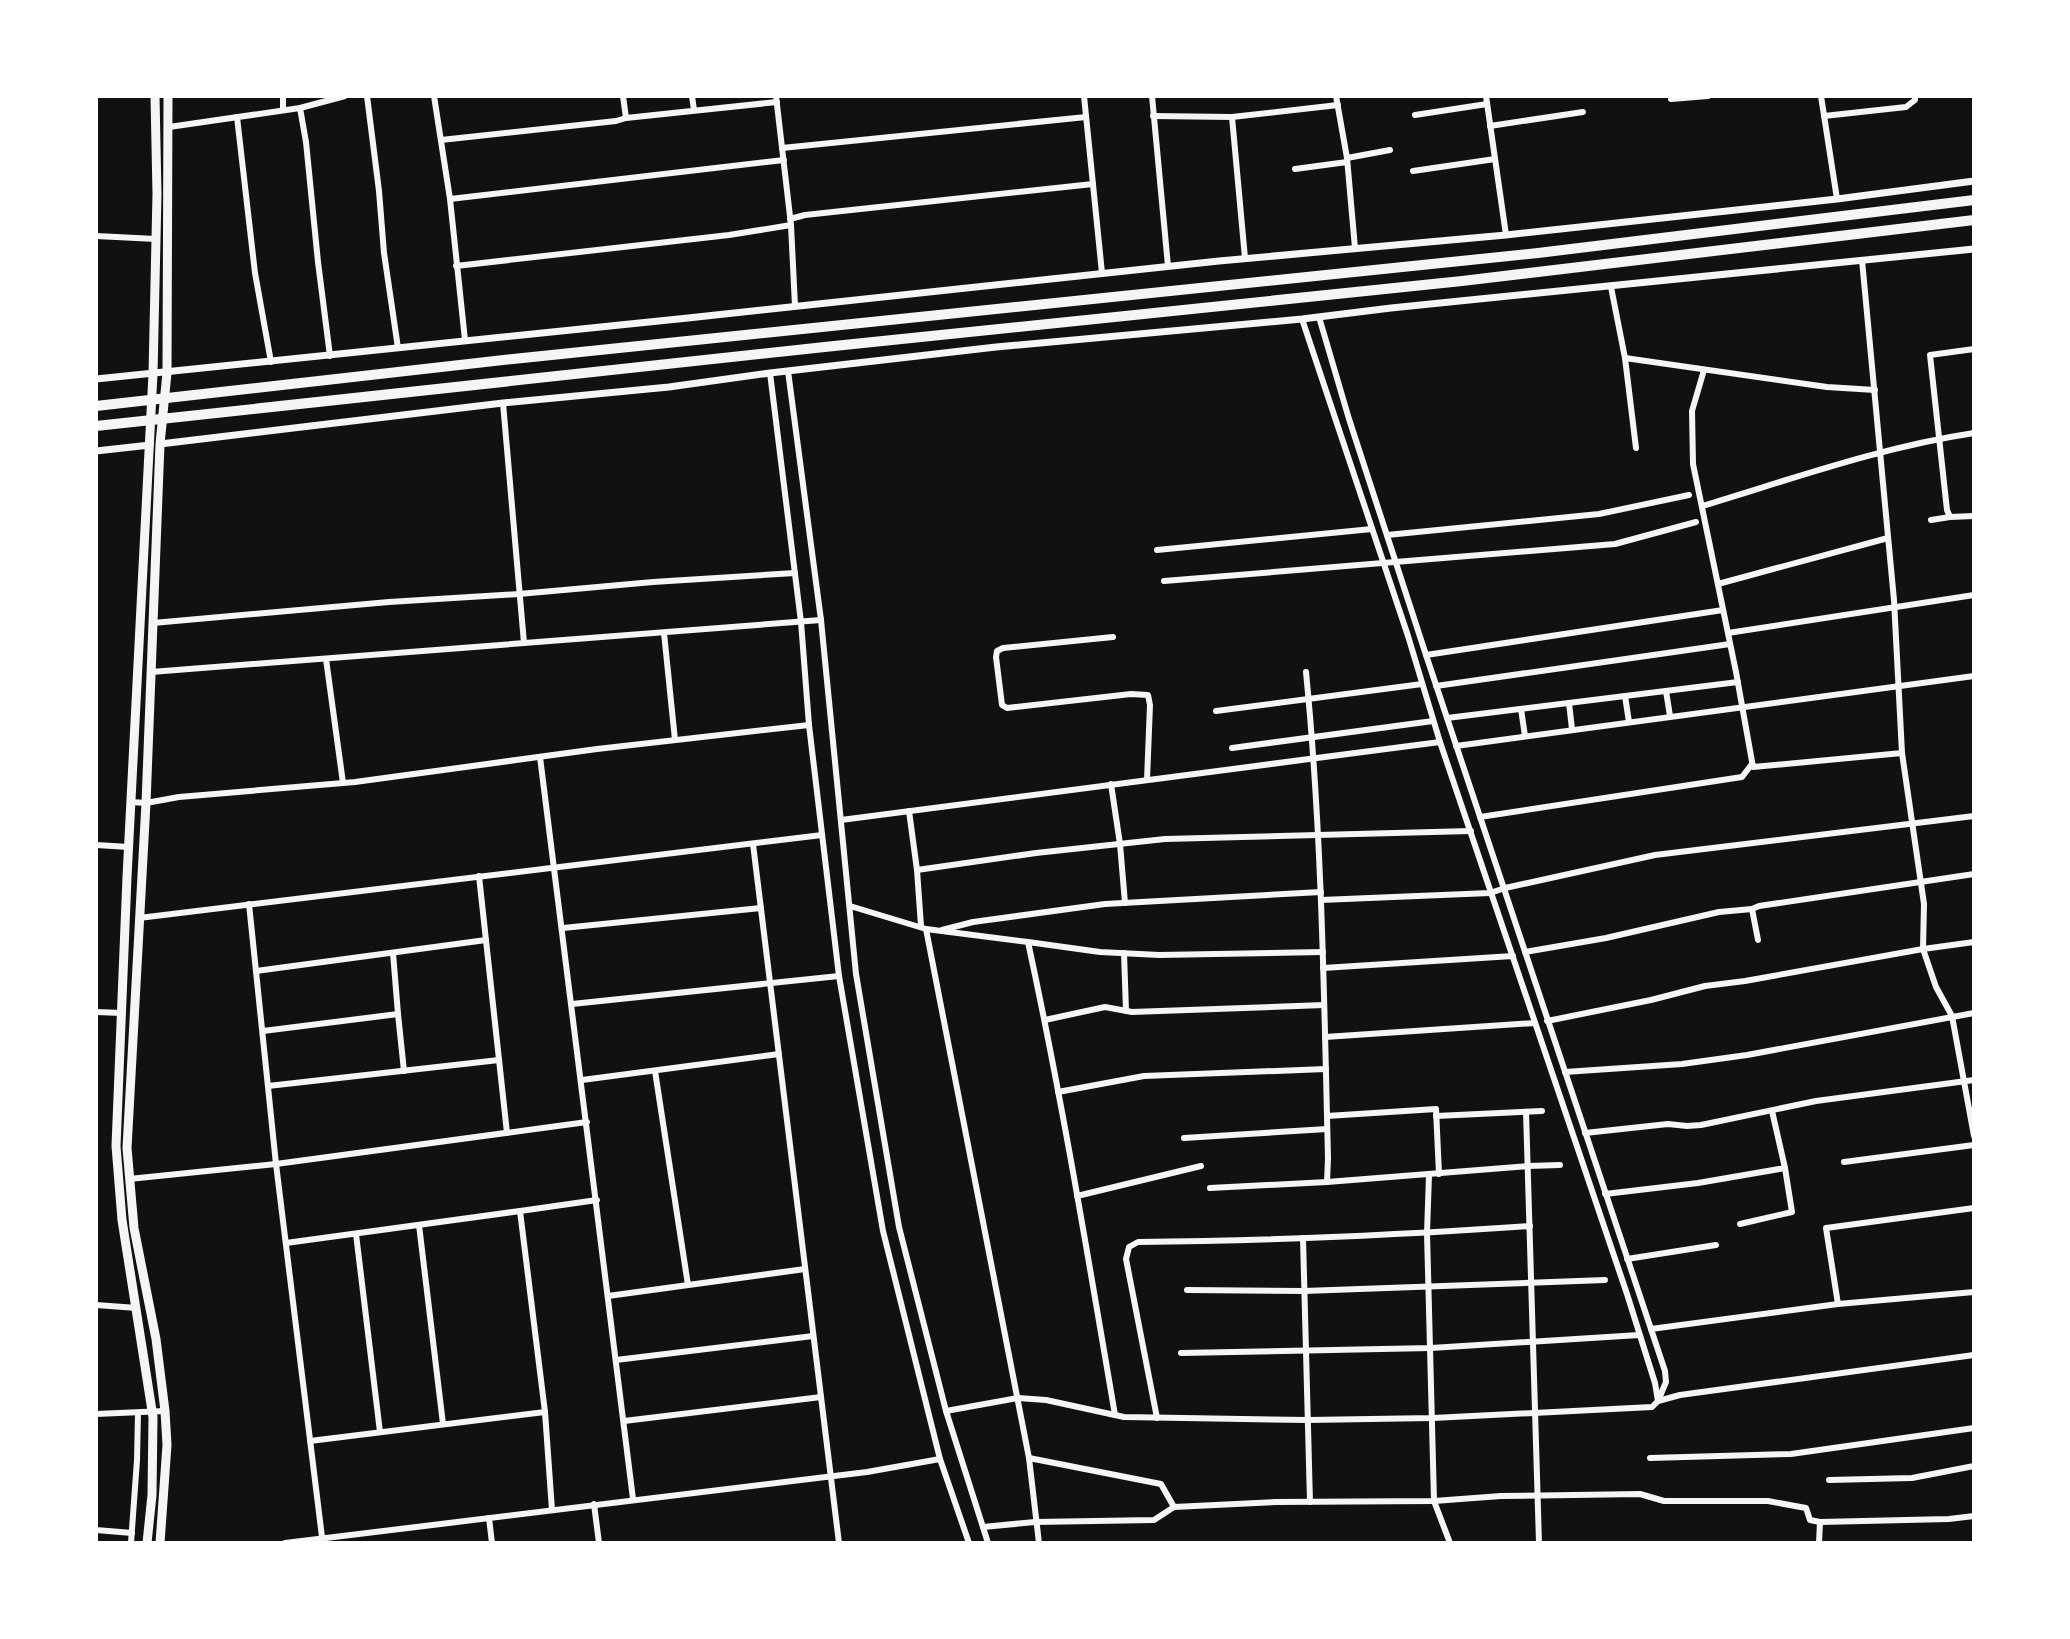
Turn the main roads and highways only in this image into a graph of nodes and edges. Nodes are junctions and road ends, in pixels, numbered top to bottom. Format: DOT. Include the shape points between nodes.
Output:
graph roads {
  1 [pos="155,96"];
  2 [pos="168,96"];
  3 [pos="1974,200"];
  4 [pos="1974,220"];
  5 [pos="96,406"];
  6 [pos="96,426"];
  7 [pos="155,444"];
  8 [pos="145,1282"];
  9 [pos="133,1284"];
  10 [pos="147,1543"];
  11 [pos="160,1543"];
  1 -- 7 [label="main road"];
  2 -- 7 [label="main road" via="167,373"];
  3 -- 5 [label="highway" via="1538,253"];
  4 -- 6 [label="highway" via="1448,283"];
  7 -- 8 [label="main road" via="146,803 127,1148"];
  7 -- 9 [label="main road" via="131,802 116,1146"];
  8 -- 9 [label="main road"];
  8 -- 11 [label="main road" via="167,1445"];
  9 -- 10 [label="main road" via="152,1411"];
}
